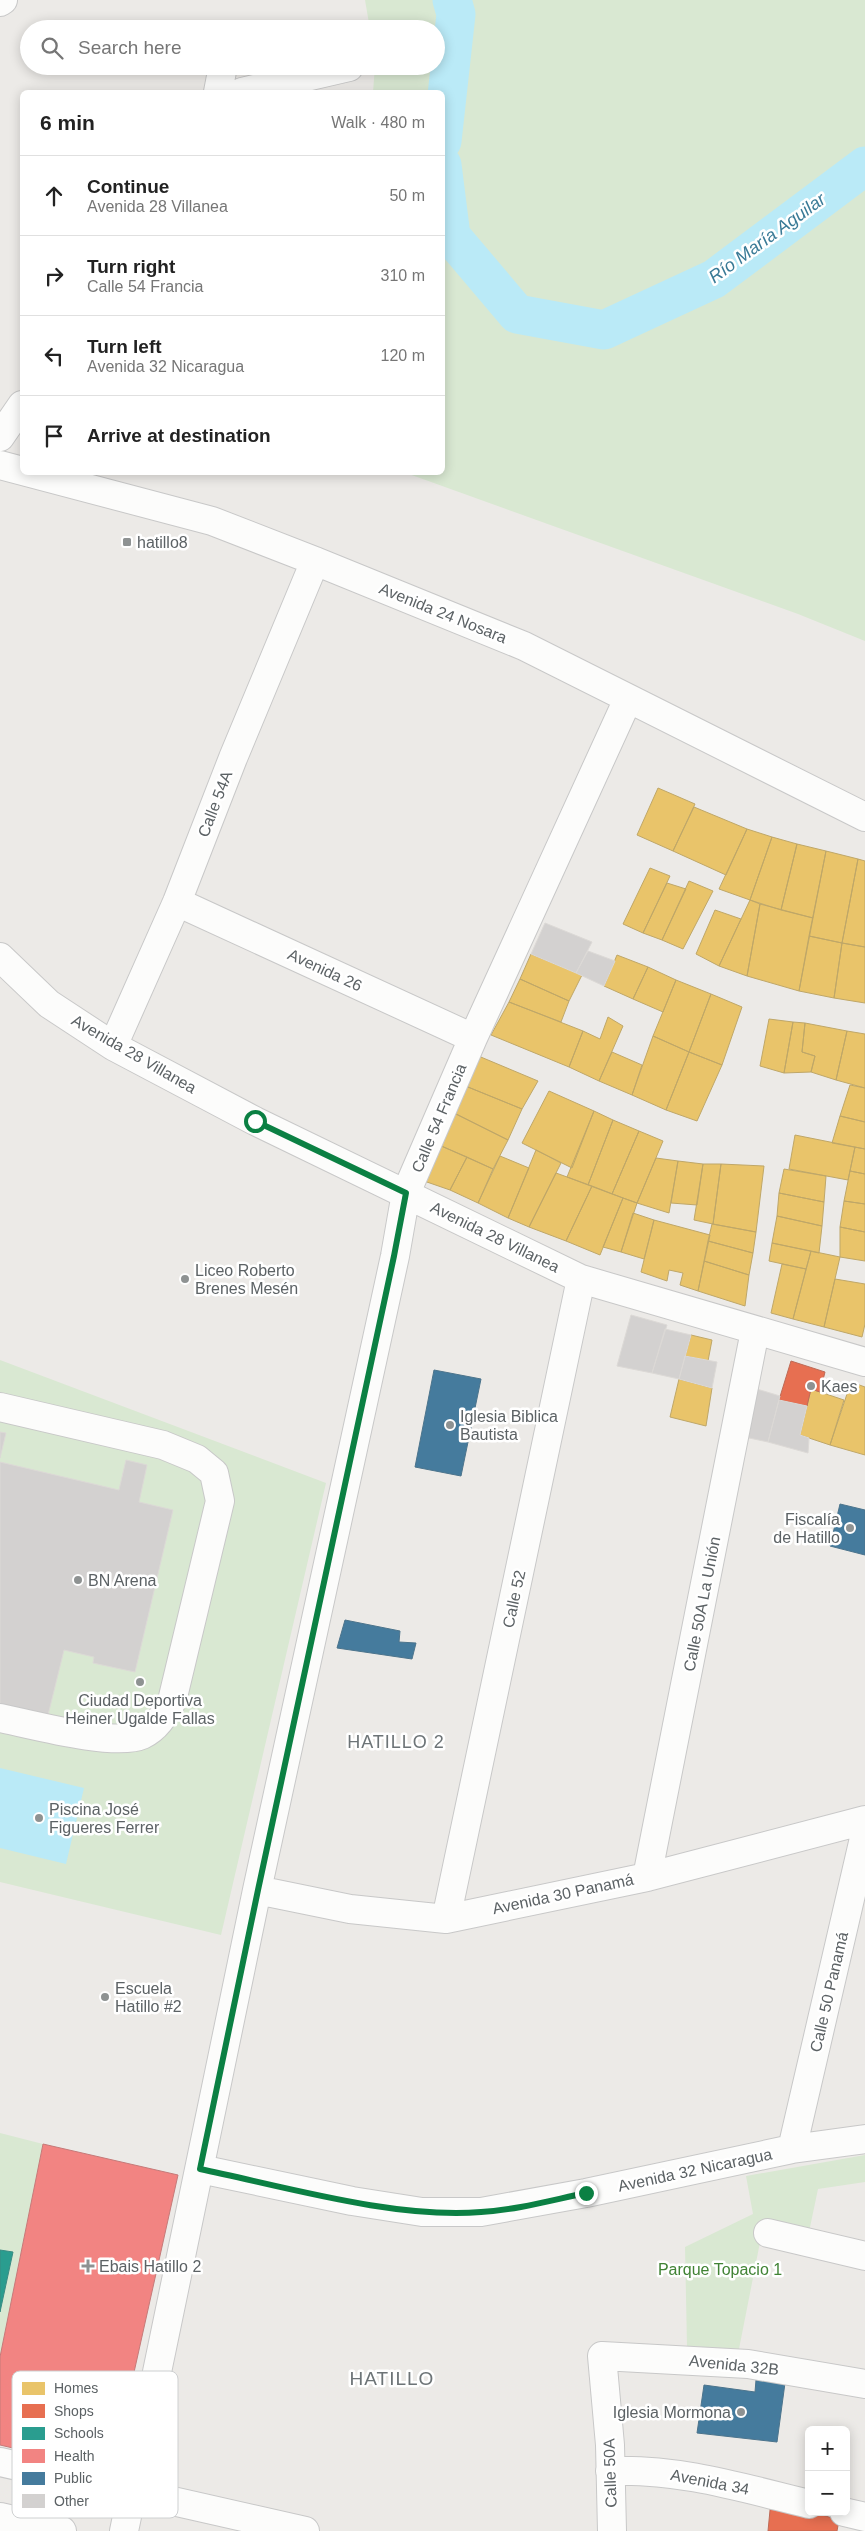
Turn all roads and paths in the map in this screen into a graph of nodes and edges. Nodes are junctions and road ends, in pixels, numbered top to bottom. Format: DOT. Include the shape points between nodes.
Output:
graph roads {
  1 [pos="222,75"];
  2 [pos="315,75"];
  3 [pos="218,90"];
  4 [pos="251,90"];
  5 [pos="20,408"];
  6 [pos="0,437"];
  7 [pos="0,466"];
  8 [pos="20,472"];
  9 [pos="31,475"];
  10 [pos="315,561"];
  11 [pos="628,699"];
  12 [pos="865,817"];
  13 [pos="177,902"];
  14 [pos="0,957"];
  15 [pos="473,1038"];
  16 [pos="113,1046"];
  17 [pos="406,1193"];
  18 [pos="581,1279"];
  19 [pos="755,1331"];
  20 [pos="865,1362"];
  21 [pos="0,1407"];
  22 [pos="0,1718"];
  23 [pos="865,1820"];
  24 [pos="865,1834"];
  25 [pos="646,1877"];
  26 [pos="258,1890"];
  27 [pos="446,1919"];
  28 [pos="865,2140"];
  29 [pos="792,2149"];
  30 [pos="200,2169"];
  31 [pos="768,2233"];
  32 [pos="865,2256"];
  33 [pos="602,2356"];
  34 [pos="158,2371"];
  35 [pos="865,2384"];
  36 [pos="610,2471"];
  37 [pos="178,2503"];
  38 [pos="805,2503"];
  39 [pos="850,2513"];
  40 [pos="0,2517"];
  41 [pos="865,2517"];
  42 [pos="127,2518"];
  43 [pos="62,2531"];
  44 [pos="124,2531"];
  45 [pos="305,2531"];
  46 [pos="612,2531"];
  1 -- 3 [label="street"];
  2 -- 4 [label="street"];
  5 -- 6 [label="street"];
  7 -- 8 [label="street, Avenida 24 Nosara"];
  9 -- 10 [label="street, Avenida 24 Nosara" via="212,521"];
  10 -- 11 [label="street, Avenida 24 Nosara" via="524,646"];
  10 -- 13 [label="street, Calle 54A" via="236,749"];
  11 -- 12 [label="street, Avenida 24 Nosara"];
  11 -- 15 [label="street, Calle 54 Francia"];
  13 -- 15 [label="street, Avenida 26"];
  13 -- 16 [label="street, Calle 54A"];
  14 -- 16 [label="street, Avenida 28 Villanea" via="49,1004"];
  15 -- 17 [label="street, Calle 54 Francia"];
  16 -- 17 [label="street, Avenida 28 Villanea" via="255,1121"];
  17 -- 18 [label="street, Avenida 28 Villanea"];
  17 -- 26 [label="street, Calle 54 Francia"];
  18 -- 19 [label="street, Avenida 28 Villanea"];
  18 -- 27 [label="street, Calle 52"];
  19 -- 20 [label="street, Avenida 28 Villanea"];
  19 -- 25 [label="street, Calle 50A La Unión"];
  21 -- 22 [label="street" via="163,1445 197,1459 214,1473 220,1501 172,1701 159,1723 140,1736 105,1739"];
  23 -- 25 [label="street, Avenida 30 Panamá"];
  24 -- 29 [label="street, Calle 50 Panamá"];
  25 -- 27 [label="street, Avenida 30 Panamá"];
  26 -- 27 [label="street, Avenida 30 Panamá" via="350,1909"];
  26 -- 30 [label="street, Calle 54 Francia"];
  28 -- 29 [label="street, Avenida 32 Nicaragua"];
  29 -- 30 [label="street, Avenida 32 Nicaragua" via="482,2212 422,2212 352,2201"];
  30 -- 34 [label="street, Calle 54 Francia"];
  31 -- 32 [label="street"];
  33 -- 35 [label="street, Avenida 32B" via="748,2364"];
  33 -- 36 [label="street, Calle 50A"];
  36 -- 38 [label="street, Avenida 34" via="638,2470 691,2476"];
  36 -- 46 [label="street, Calle 50A"];
  37 -- 45 [label="street"];
  39 -- 41 [label="street"];
  40 -- 43 [label="street"];
  42 -- 44 [label="street, Calle 54 Francia"];
}
